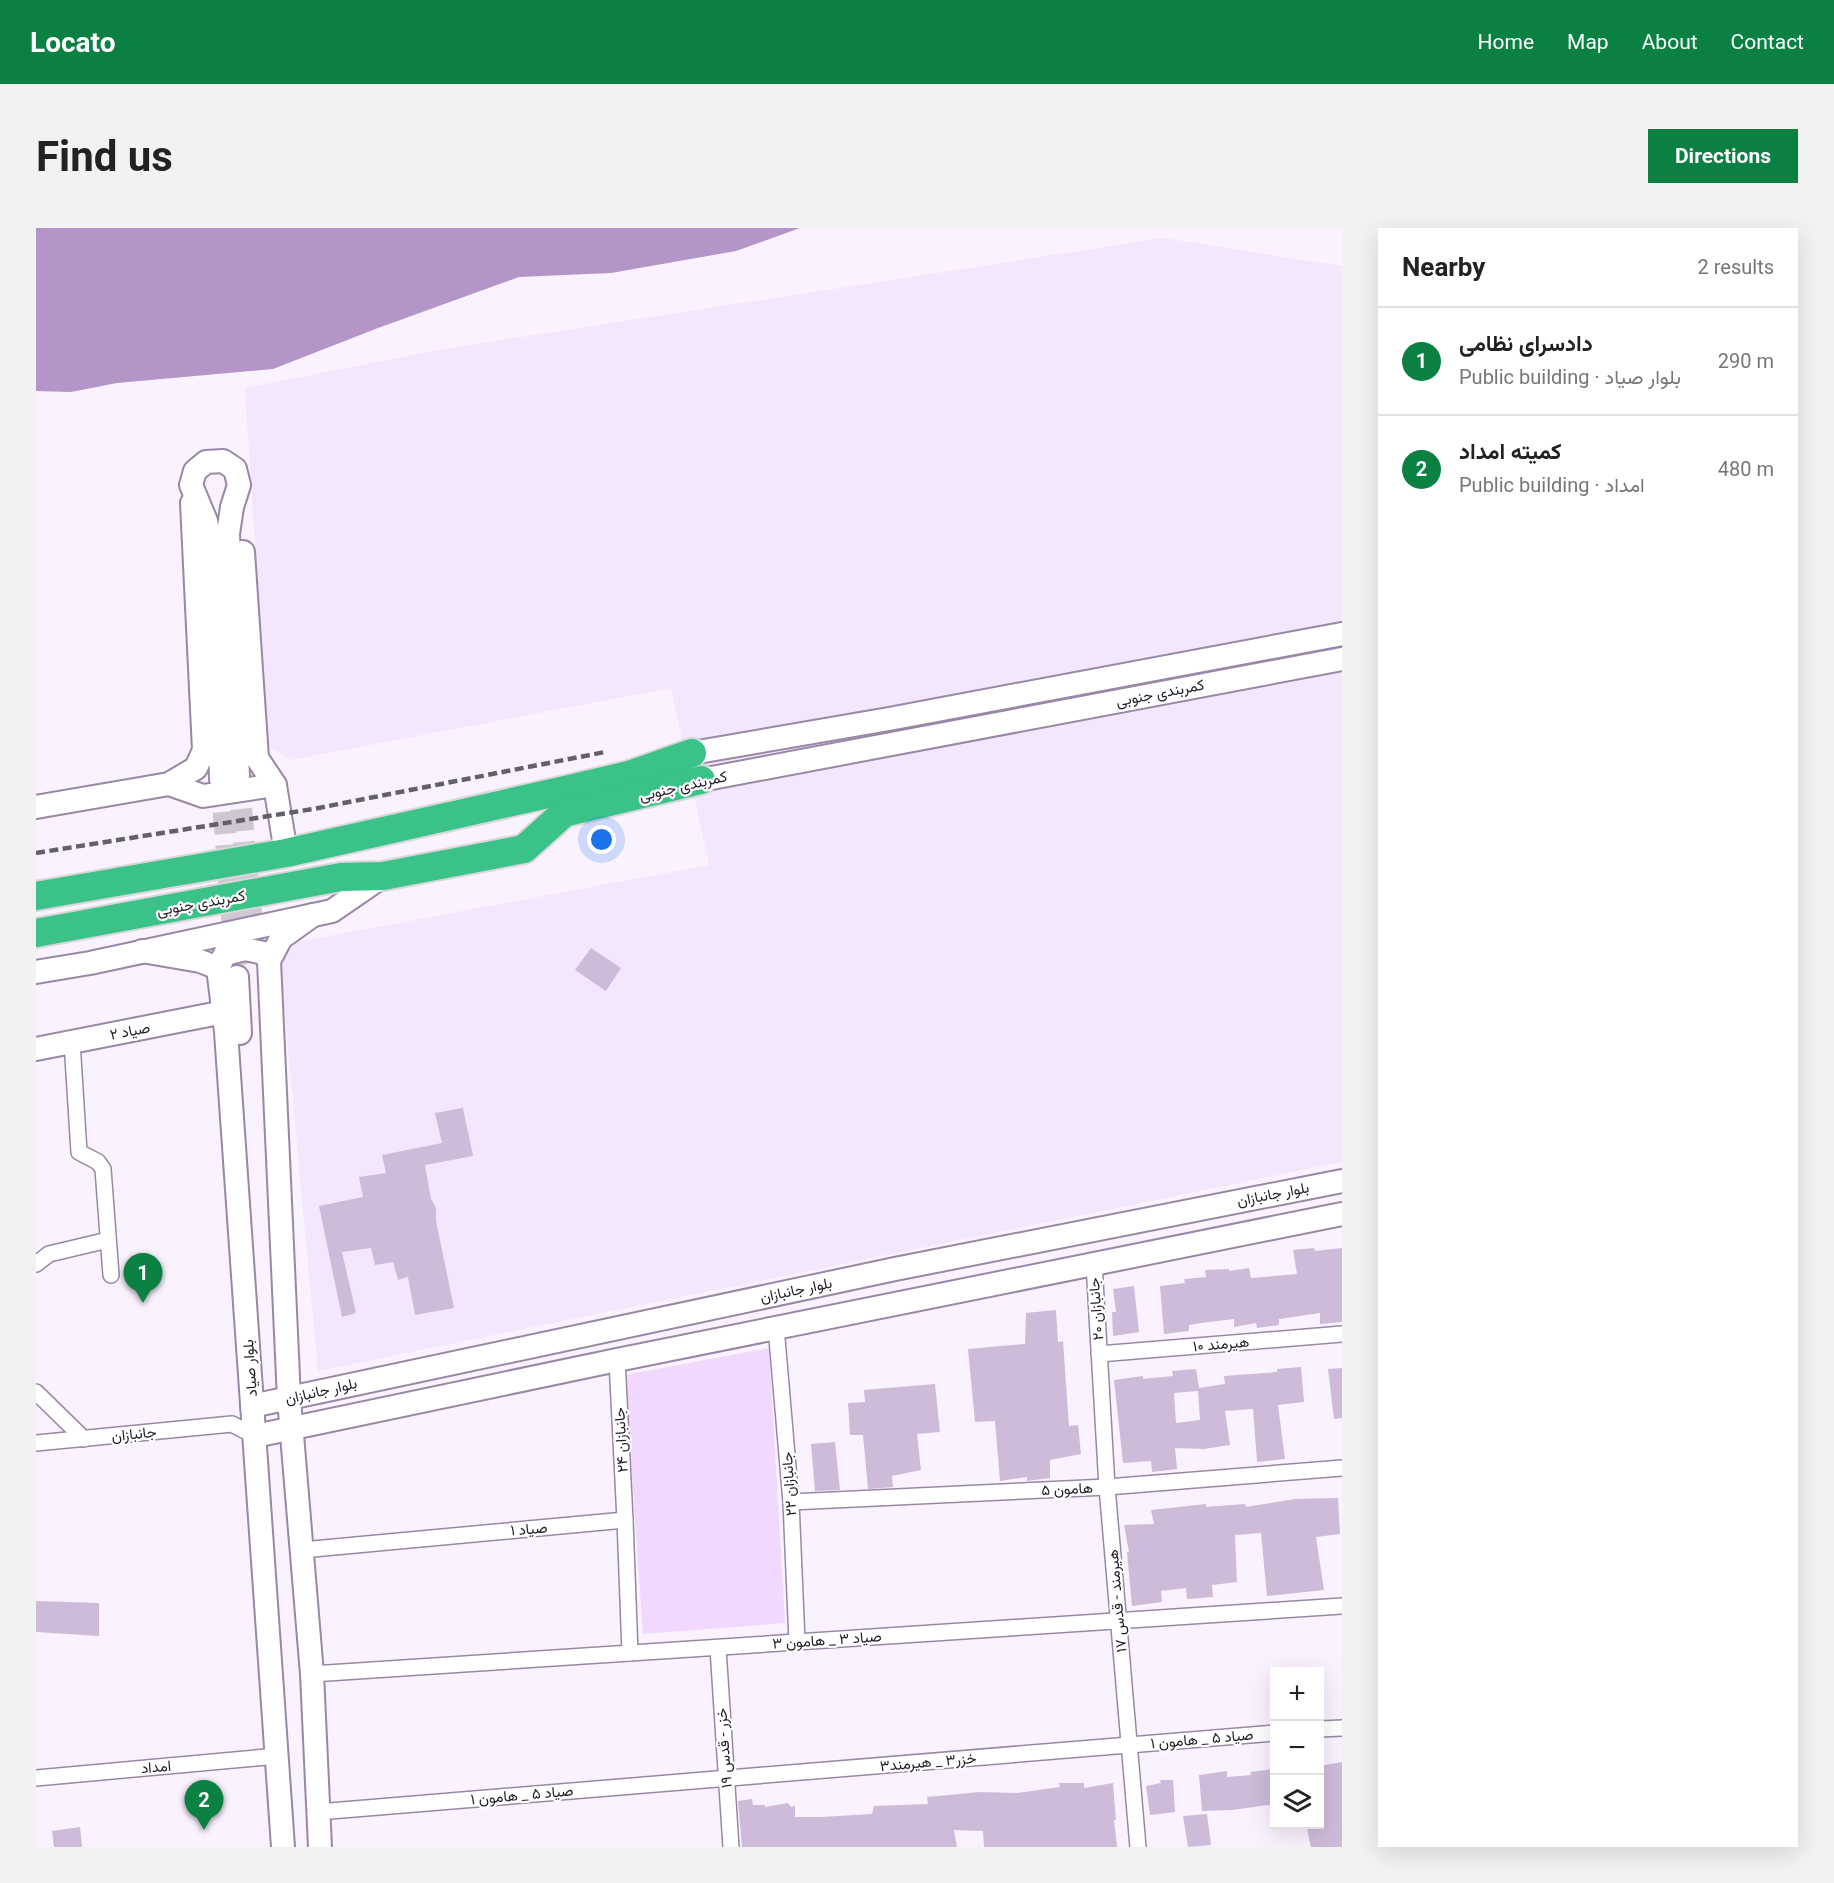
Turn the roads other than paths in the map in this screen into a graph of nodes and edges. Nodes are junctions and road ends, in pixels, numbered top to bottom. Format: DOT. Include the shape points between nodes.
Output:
graph roads {
  1 [pos="191,485"];
  2 [pos="239,485"];
  3 [pos="1342,634"];
  4 [pos="1342,659"];
  5 [pos="890,719"];
  6 [pos="753,742"];
  7 [pos="894,744"];
  8 [pos="692,753"];
  9 [pos="758,770"];
  10 [pos="701,780"];
  11 [pos="169,784"];
  12 [pos="276,785"];
  13 [pos="631,786"];
  14 [pos="36,807"];
  15 [pos="286,853"];
  16 [pos="383,876"];
  17 [pos="36,896"];
  18 [pos="313,915"];
  19 [pos="36,933"];
  20 [pos="142,951"];
  21 [pos="245,969"];
  22 [pos="36,972"];
  23 [pos="224,1012"];
  24 [pos="72,1042"];
  25 [pos="36,1049"];
  26 [pos="1342,1181"];
  27 [pos="1342,1214"];
  28 [pos="108,1240"];
  29 [pos="1094,1263"];
  30 [pos="36,1264"];
  31 [pos="895,1269"];
  32 [pos="111,1275"];
  33 [pos="902,1302"];
  34 [pos="245,1303"];
  35 [pos="776,1327"];
  36 [pos="1342,1334"];
  37 [pos="1099,1354"];
  38 [pos="482,1357"];
  39 [pos="617,1360"];
  40 [pos="488,1387"];
  41 [pos="36,1392"];
  42 [pos="290,1399"];
  43 [pos="252,1406"];
  44 [pos="232,1424"];
  45 [pos="292,1429"];
  46 [pos="255,1436"];
  47 [pos="84,1439"];
  48 [pos="36,1443"];
  49 [pos="1342,1468"];
  50 [pos="1107,1487"];
  51 [pos="791,1502"];
  52 [pos="625,1520"];
  53 [pos="302,1550"];
  54 [pos="1342,1606"];
  55 [pos="1118,1620"];
  56 [pos="797,1642"];
  57 [pos="718,1648"];
  58 [pos="630,1653"];
  59 [pos="312,1674"];
  60 [pos="1342,1728"];
  61 [pos="1324,1730"];
  62 [pos="1270,1733"];
  63 [pos="1129,1745"];
  64 [pos="277,1756"];
  65 [pos="36,1778"];
  66 [pos="727,1778"];
  67 [pos="318,1812"];
  68 [pos="283,1847"];
  69 [pos="320,1847"];
  70 [pos="731,1847"];
  71 [pos="1138,1847"];
  1 -- 2 [label="main road" via="195,471 206,462 222,461 236,469"];
  1 -- 2 [label="main road" via="206,521 213,552 230,778 228,534"];
  1 -- 11 [label="main road" via="204,750 196,768"];
  2 -- 12 [label="main road" via="257,758"];
  3 -- 5 [label="main road, کمربندی جنوبی"];
  4 -- 7 [label="main road, کمربندی جنوبی"];
  5 -- 6 [label="main road, کمربندی جنوبی"];
  5 -- 7 [label="main road"];
  6 -- 8 [label="main road, کمربندی جنوبی"];
  6 -- 9 [label="main road"];
  7 -- 9 [label="main road, کمربندی جنوبی"];
  8 -- 13 [label="highway, کمربندی جنوبی"];
  9 -- 10 [label="main road, کمربندی جنوبی"];
  10 -- 13 [label="highway, کمربندی جنوبی"];
  11 -- 12 [label="main road" via="203,796"];
  11 -- 14 [label="main road"];
  12 -- 15 [label="main road"];
  13 -- 15 [label="highway, کمربندی جنوبی"];
  13 -- 16 [label="highway, کمربندی جنوبی" via="564,813 525,849"];
  15 -- 17 [label="highway, کمربندی جنوبی"];
  16 -- 18 [label="main road" via="332,911"];
  16 -- 19 [label="highway, کمربندی جنوبی" via="341,877"];
  18 -- 20 [label="main road"];
  18 -- 21 [label="main road"];
  20 -- 21 [label="main road"];
  20 -- 22 [label="main road"];
  21 -- 23 [label="main road, بلوار صیاد"];
  21 -- 34 [label="main road" via="253,1243"];
  21 -- 42 [label="main road" via="285,1307"];
  23 -- 24 [label="main road, صیاد ۲"];
  23 -- 34 [label="main road, بلوار صیاد"];
  24 -- 25 [label="main road, صیاد ۲"];
  24 -- 28 [label="street" via="79,1152 103,1169"];
  26 -- 31 [label="main road, بلوار جانبازان"];
  27 -- 29 [label="main road, بلوار جانبازان"];
  28 -- 30 [label="street" via="49,1254"];
  28 -- 32 [label="street"];
  29 -- 33 [label="main road, بلوار جانبازان"];
  29 -- 37 [label="street, جانبازان ۲۰"];
  31 -- 33 [label="main road"];
  31 -- 38 [label="main road, بلوار جانبازان"];
  33 -- 35 [label="main road, بلوار جانبازان"];
  34 -- 43 [label="main road, بلوار صیاد"];
  35 -- 39 [label="main road, بلوار جانبازان"];
  35 -- 51 [label="street, جانبازان ۲۲"];
  36 -- 37 [label="street, هیرمند ۱۰"];
  37 -- 50 [label="street, هیرمند - قدس ۱۷"];
  38 -- 40 [label="main road"];
  38 -- 42 [label="main road, بلوار جانبازان"];
  39 -- 40 [label="main road, بلوار جانبازان"];
  39 -- 52 [label="street, جانبازان ۲۴"];
  40 -- 45 [label="main road, بلوار جانبازان"];
  41 -- 47 [label="street"];
  42 -- 43 [label="main road, بلوار جانبازان"];
  42 -- 45 [label="main road"];
  43 -- 44 [label="street"];
  43 -- 46 [label="main road, بلوار صیاد"];
  44 -- 46 [label="street"];
  44 -- 47 [label="street, جانبازان"];
  45 -- 46 [label="main road, بلوار جانبازان"];
  45 -- 53 [label="main road"];
  46 -- 64 [label="main road, بلوار صیاد"];
  47 -- 48 [label="street, جانبازان"];
  49 -- 50 [label="street, هامون ۵"];
  50 -- 51 [label="street, هامون ۵"];
  50 -- 55 [label="street, هیرمند - قدس ۱۷"];
  51 -- 56 [label="street, جانبازان ۲۲"];
  52 -- 53 [label="street, صیاد ۱"];
  52 -- 58 [label="street"];
  53 -- 59 [label="main road"];
  54 -- 55 [label="street, صیاد ۳ _ هامون ۳"];
  55 -- 56 [label="street, صیاد ۳ _ هامون ۳"];
  55 -- 63 [label="street, هیرمند - قدس ۱۷"];
  56 -- 57 [label="street, صیاد ۳ _ هامون ۳"];
  57 -- 58 [label="street, صیاد ۳ _ هامون ۳"];
  57 -- 66 [label="street, خزر - قدس ۱۹"];
  58 -- 59 [label="street, صیاد ۳ _ هامون ۳"];
  59 -- 67 [label="main road"];
  60 -- 61 [label="street"];
  62 -- 63 [label="street, صیاد ۵ _ هامون ۱"];
  63 -- 66 [label="street, خزر۳ _ هیرمند۳"];
  63 -- 71 [label="street, هیرمند - قدس ۱۷"];
  64 -- 65 [label="street, امداد"];
  64 -- 68 [label="main road, بلوار صیاد"];
  66 -- 67 [label="street, صیاد ۵ _ هامون ۱"];
  66 -- 70 [label="street, خزر - قدس ۱۹"];
  67 -- 69 [label="main road"];
}
